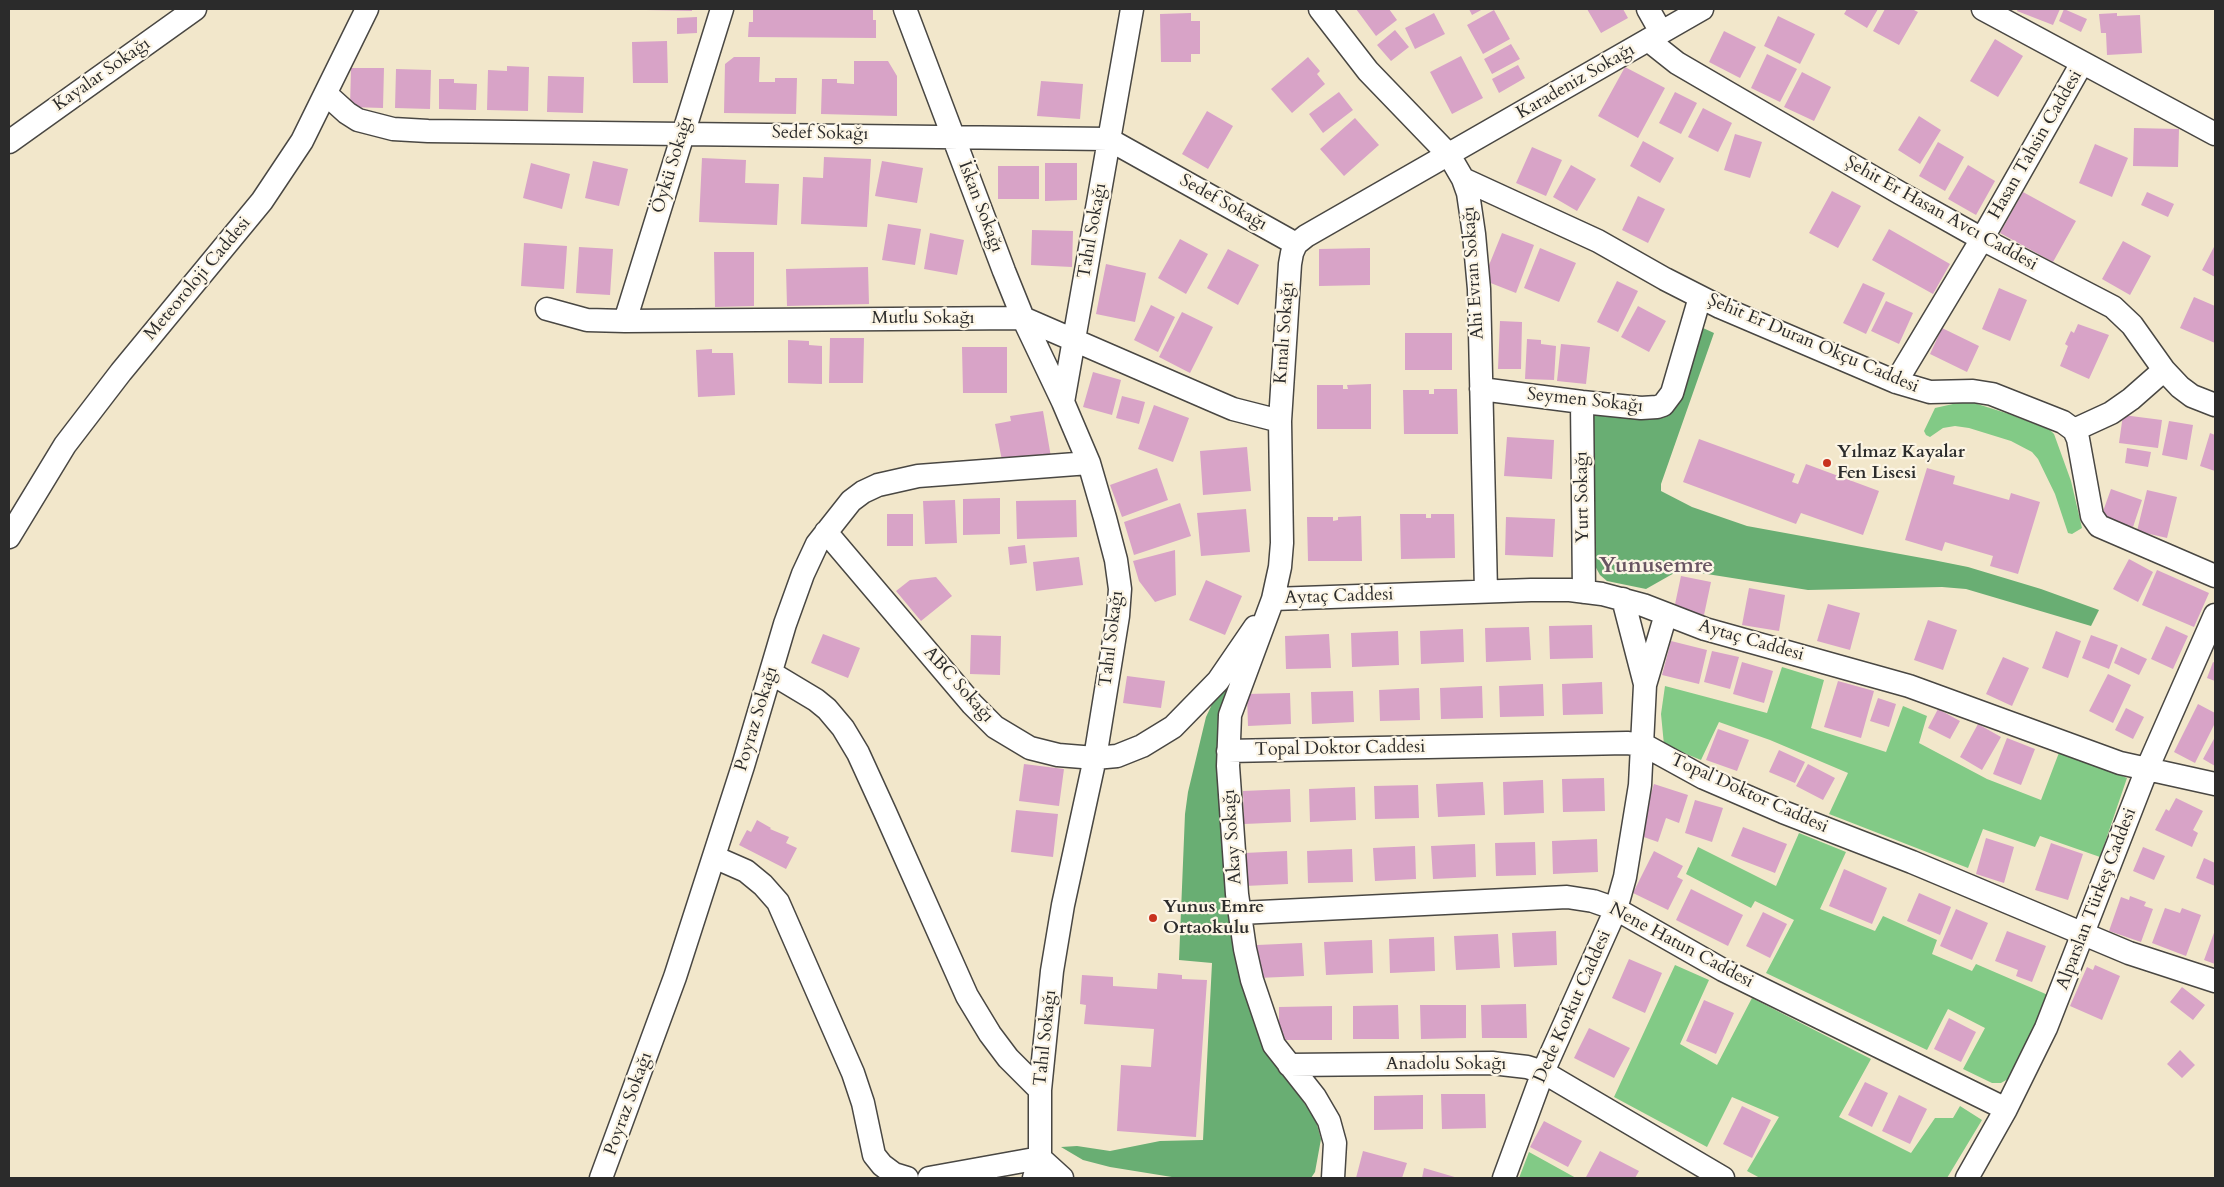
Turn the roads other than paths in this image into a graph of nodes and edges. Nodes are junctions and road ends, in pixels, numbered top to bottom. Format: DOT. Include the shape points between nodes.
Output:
graph roads {
  1 [pos="195,9"];
  2 [pos="367,9"];
  3 [pos="722,9"];
  4 [pos="905,9"];
  5 [pos="1132,9"];
  6 [pos="1320,9"];
  7 [pos="1648,9"];
  8 [pos="1702,9"];
  9 [pos="1983,9"];
  10 [pos="1654,36"];
  11 [pos="2082,63"];
  12 [pos="326,94"];
  13 [pos="683,133"];
  14 [pos="2215,134"];
  15 [pos="953,136"];
  16 [pos="1108,139"];
  17 [pos="9,142"];
  18 [pos="1449,155"];
  19 [pos="1463,179"];
  20 [pos="1982,239"];
  21 [pos="1296,244"];
  22 [pos="1700,297"];
  23 [pos="547,309"];
  24 [pos="1023,318"];
  25 [pos="624,321"];
  26 [pos="1074,339"];
  27 [pos="2164,370"];
  28 [pos="1896,382"];
  29 [pos="1481,389"];
  30 [pos="1063,402"];
  31 [pos="1582,402"];
  32 [pos="2215,405"];
  33 [pos="1280,421"];
  34 [pos="2074,430"];
  35 [pos="1089,463"];
  36 [pos="826,532"];
  37 [pos="9,537"];
  38 [pos="2215,576"];
  39 [pos="1486,591"];
  40 [pos="1584,592"];
  41 [pos="1273,599"];
  42 [pos="1622,599"];
  43 [pos="1666,614"];
  44 [pos="2215,615"];
  45 [pos="771,673"];
  46 [pos="1645,685"];
  47 [pos="1644,745"];
  48 [pos="1228,751"];
  49 [pos="1095,758"];
  50 [pos="2148,769"];
  51 [pos="2215,784"];
  52 [pos="714,857"];
  53 [pos="1616,909"];
  54 [pos="1240,913"];
  55 [pos="2083,934"];
  56 [pos="2215,981"];
  57 [pos="1289,1065"];
  58 [pos="1544,1072"];
  59 [pos="1040,1090"];
  60 [pos="2006,1109"];
  61 [pos="1037,1168"];
  62 [pos="601,1178"];
  63 [pos="907,1178"];
  64 [pos="930,1178"];
  65 [pos="1062,1178"];
  66 [pos="1333,1178"];
  67 [pos="1504,1178"];
  68 [pos="1723,1178"];
  69 [pos="1967,1178"];
  1 -- 17 [label="street, Kayalar Sokağı"];
  2 -- 12 [label="street, Meteoroloji Caddesi"];
  3 -- 13 [label="street, Öykü Sokağı"];
  4 -- 15 [label="street, İskan Sokağı"];
  5 -- 16 [label="street, Tahıl Sokağı"];
  6 -- 18 [label="street, Ahi Evran Sokağı" via="1368,71"];
  7 -- 10 [label="street"];
  8 -- 10 [label="street, Karadeniz Sokağı"];
  9 -- 11 [label="street"];
  10 -- 18 [label="street, Karadeniz Sokağı"];
  10 -- 20 [label="street, Şehit Er Hasan Avcı Caddesi" via="1678,63"];
  11 -- 14 [label="street"];
  11 -- 20 [label="street, Hasan Tahsin Caddesi"];
  12 -- 13 [label="street, Sedef Sokağı" via="358,120 393,129"];
  12 -- 37 [label="street, Meteoroloji Caddesi" via="302,140 262,201 65,445"];
  13 -- 15 [label="street, Sedef Sokağı"];
  13 -- 25 [label="street, Öykü Sokağı"];
  15 -- 16 [label="street, Sedef Sokağı"];
  15 -- 24 [label="street, İskan Sokağı"];
  16 -- 21 [label="street, Sedef Sokağı"];
  16 -- 26 [label="street, Tahıl Sokağı"];
  18 -- 19 [label="street, Ahi Evran Sokağı"];
  18 -- 21 [label="street"];
  19 -- 22 [label="street, Şehit Er Duran Okçu Caddesi" via="1598,241"];
  19 -- 29 [label="street, Ahi Evran Sokağı" via="1468,193 1477,261"];
  20 -- 27 [label="street, Şehit Er Hasan Avcı Caddesi" via="2113,307 2132,325"];
  20 -- 28 [label="street, Hasan Tahsin Caddesi"];
  21 -- 33 [label="street, Kınalı Sokağı" via="1290,264"];
  22 -- 28 [label="street, Şehit Er Duran Okçu Caddesi"];
  22 -- 31 [label="street, Seymen Sokağı" via="1672,393 1663,405 1642,408"];
  23 -- 25 [label="street, Mutlu Sokağı" via="587,320"];
  24 -- 25 [label="street, Mutlu Sokağı"];
  24 -- 26 [label="street, Mutlu Sokağı"];
  24 -- 30 [label="street, İskan Sokağı"];
  26 -- 30 [label="street, Tahıl Sokağı"];
  26 -- 33 [label="street, Mutlu Sokağı" via="1233,409"];
  27 -- 32 [label="street, Şehit Er Hasan Avcı Caddesi" via="2192,396"];
  27 -- 34 [label="street" via="2111,413"];
  28 -- 34 [label="street, Şehit Er Duran Okçu Caddesi" via="1930,392 1992,394 2064,422"];
  29 -- 31 [label="street, Seymen Sokağı"];
  29 -- 39 [label="street, Ahi Evran Sokağı"];
  30 -- 35 [label="street, Tahıl Sokağı"];
  31 -- 40 [label="street, Yurt Sokağı"];
  33 -- 41 [label="street, Kınalı Sokağı" via="1282,543"];
  34 -- 38 [label="street" via="2092,516 2099,526"];
  35 -- 36 [label="street, Poyraz Sokağı" via="918,476 878,485 851,501"];
  35 -- 49 [label="street, Tahıl Sokağı" via="1108,526 1120,589"];
  36 -- 45 [label="street, Poyraz Sokağı" via="803,574"];
  36 -- 49 [label="street, ABC Sokağı" via="995,727 1030,748 1058,755"];
  39 -- 40 [label="street, Aytaç Caddesi"];
  39 -- 41 [label="street, Aytaç Caddesi"];
  40 -- 42 [label="street, Aytaç Caddesi"];
  41 -- 48 [label="street, Akay Sokağı" via="1230,715"];
  41 -- 49 [label="street, ABC Sokağı" via="1218,680 1172,727 1142,746 1117,756"];
  42 -- 43 [label="street, Aytaç Caddesi"];
  42 -- 46 [label="street, Dede Korkut Caddesi"];
  43 -- 46 [label="street, Dede Korkut Caddesi"];
  43 -- 50 [label="street, Aytaç Caddesi" via="1705,629 1910,686 2120,763"];
  44 -- 50 [label="street, Alparslan Türkeş Caddesi"];
  45 -- 52 [label="street, Poyraz Sokağı"];
  45 -- 59 [label="street" via="816,700 843,728 862,761 967,996 1008,1058"];
  46 -- 47 [label="street, Dede Korkut Caddesi"];
  47 -- 48 [label="street, Topal Doktor Caddesi"];
  47 -- 53 [label="street, Dede Korkut Caddesi" via="1631,847"];
  47 -- 55 [label="street, Topal Doktor Caddesi" via="1687,770 1742,795"];
  48 -- 54 [label="street, Akay Sokağı"];
  49 -- 59 [label="street, Tahıl Sokağı" via="1052,971"];
  50 -- 51 [label="street, Aytaç Caddesi"];
  50 -- 55 [label="street, Alparslan Türkeş Caddesi"];
  52 -- 62 [label="street, Poyraz Sokağı" via="675,977"];
  52 -- 63 [label="street" via="746,872 764,885 778,902 853,1073 874,1155 894,1174"];
  53 -- 54 [label="street, Nene Hatun Caddesi" via="1566,897"];
  53 -- 58 [label="street, Dede Korkut Caddesi"];
  53 -- 60 [label="street, Nene Hatun Caddesi" via="1723,970"];
  54 -- 57 [label="street, Akay Sokağı" via="1245,949 1262,1016 1274,1046"];
  55 -- 56 [label="street, Topal Doktor Caddesi"];
  55 -- 60 [label="street, Alparslan Türkeş Caddesi" via="2046,1028"];
  57 -- 58 [label="street, Anadolu Sokağı" via="1492,1063"];
  57 -- 66 [label="street, Akay Sokağı" via="1315,1096 1329,1121 1334,1143"];
  58 -- 67 [label="street, Dede Korkut Caddesi"];
  58 -- 68 [label="street, Anadolu Sokağı"];
  59 -- 61 [label="street, Tahıl Sokağı"];
  60 -- 69 [label="street, Alparslan Türkeş Caddesi"];
  61 -- 64 [label="street"];
  61 -- 65 [label="street"];
}
